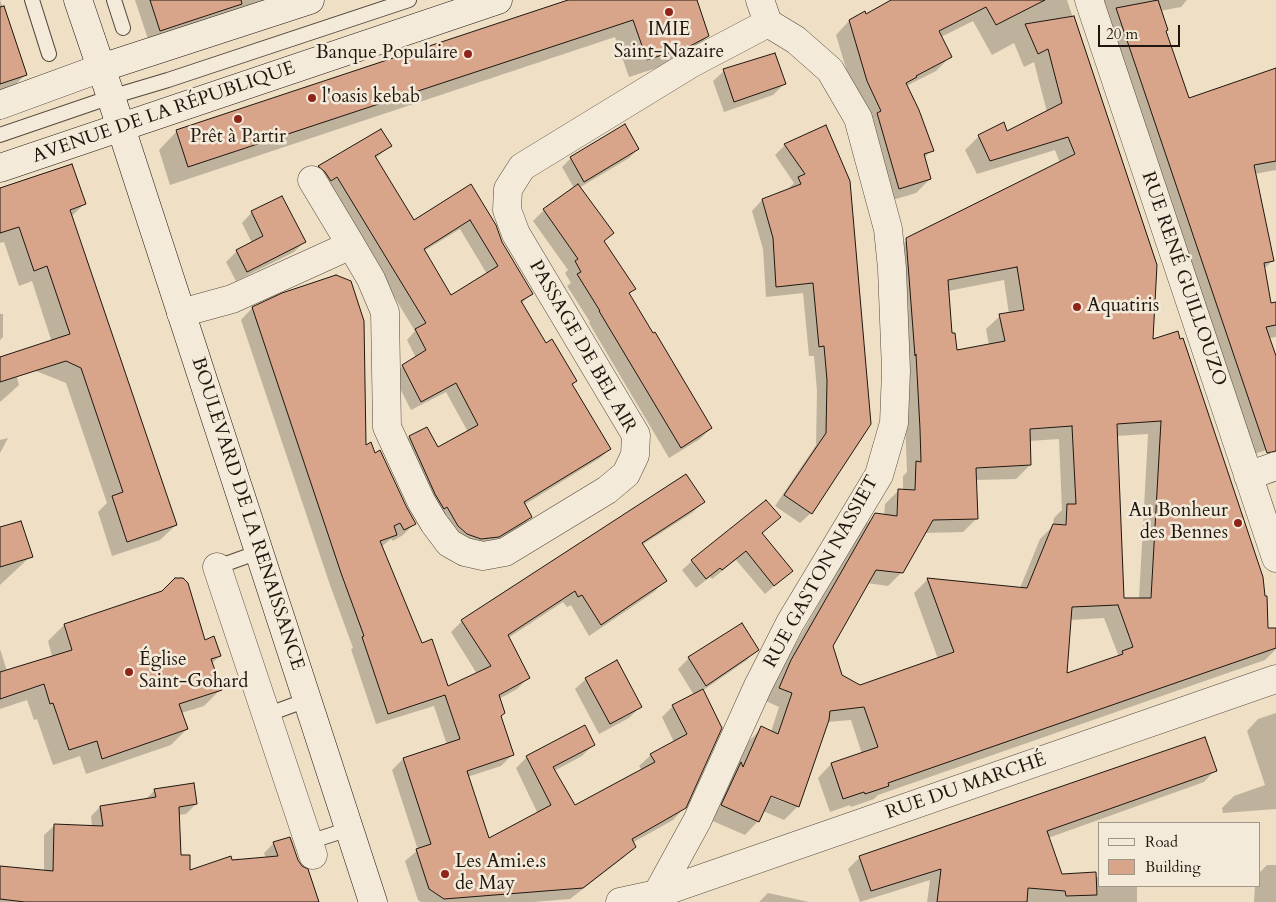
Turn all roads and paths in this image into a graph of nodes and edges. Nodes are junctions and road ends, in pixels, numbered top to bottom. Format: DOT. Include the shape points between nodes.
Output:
graph roads {
  1 [pos="32,0"];
  2 [pos="78,0"];
  3 [pos="114,0"];
  4 [pos="310,0"];
  5 [pos="409,0"];
  6 [pos="498,0"];
  7 [pos="1089,0"];
  8 [pos="764,12"];
  9 [pos="123,28"];
  10 [pos="50,54"];
  11 [pos="101,68"];
  12 [pos="111,97"];
  13 [pos="0,105"];
  14 [pos="120,126"];
  15 [pos="0,135"];
  16 [pos="0,168"];
  17 [pos="312,180"];
  18 [pos="351,246"];
  19 [pos="181,313"];
  20 [pos="1276,466"];
  21 [pos="1248,476"];
  22 [pos="259,552"];
  23 [pos="1276,558"];
  24 [pos="216,567"];
  25 [pos="1276,680"];
  26 [pos="307,700"];
  27 [pos="266,715"];
  28 [pos="349,829"];
  29 [pos="311,849"];
  30 [pos="664,898"];
  31 [pos="373,902"];
  32 [pos="620,902"];
  1 -- 10 [label="lane"];
  2 -- 11 [label="street, BOULEVARD DE LA RENAISSANCE"];
  3 -- 9 [label="lane"];
  4 -- 11 [label="street"];
  5 -- 12 [label="lane, AVENUE DE LA RÉPUBLIQUE"];
  6 -- 14 [label="street, AVENUE DE LA RÉPUBLIQUE"];
  7 -- 21 [label="street, RUE RENÉ GUILLOUZO"];
  8 -- 18 [label="street, PASSAGE DE BEL AIR" via="692,63 522,167 508,189 507,210 516,234 636,435 635,455 626,474 607,490 505,552 483,556 465,552 449,543 421,501 387,428 384,312 371,280"];
  8 -- 30 [label="street, RUE GASTON NASSIET" via="830,70 858,118 888,229 895,362 894,423 879,475 790,623 758,686"];
  11 -- 12 [label="street, BOULEVARD DE LA RENAISSANCE"];
  11 -- 13 [label="street"];
  12 -- 14 [label="street, BOULEVARD DE LA RENAISSANCE"];
  12 -- 15 [label="lane, AVENUE DE LA RÉPUBLIQUE"];
  14 -- 16 [label="street, AVENUE DE LA RÉPUBLIQUE"];
  14 -- 19 [label="street, BOULEVARD DE LA RENAISSANCE"];
  17 -- 18 [label="street, PASSAGE DE BEL AIR"];
  18 -- 19 [label="street" via="232,299"];
  19 -- 22 [label="street, BOULEVARD DE LA RENAISSANCE"];
  20 -- 21 [label="street"];
  21 -- 23 [label="street, RUE RENÉ GUILLOUZO"];
  22 -- 24 [label="lane"];
  22 -- 26 [label="street, BOULEVARD DE LA RENAISSANCE"];
  24 -- 27 [label="street"];
  25 -- 30 [label="street, RUE DU MARCHÉ"];
  26 -- 27 [label="lane"];
  26 -- 28 [label="street, BOULEVARD DE LA RENAISSANCE"];
  27 -- 29 [label="street"];
  28 -- 29 [label="lane"];
  28 -- 31 [label="street, BOULEVARD DE LA RENAISSANCE"];
  30 -- 32 [label="street, RUE DU MARCHÉ"];
}
